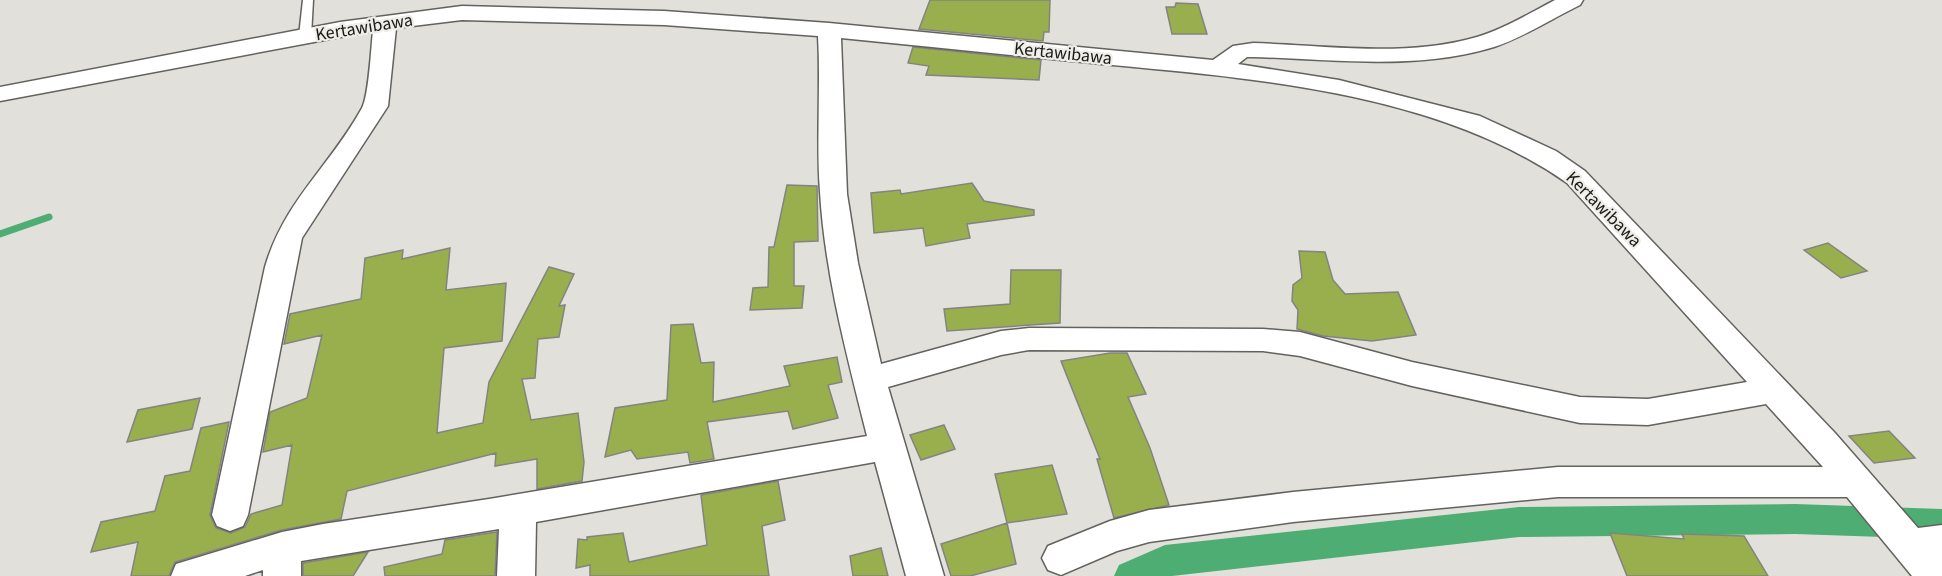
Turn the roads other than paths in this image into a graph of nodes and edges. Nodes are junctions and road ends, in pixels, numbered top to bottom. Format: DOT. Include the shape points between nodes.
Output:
graph roads {
  1 [pos="308,0"];
  2 [pos="1572,0"];
  3 [pos="385,22"];
  4 [pos="829,30"];
  5 [pos="305,36"];
  6 [pos="1218,68"];
  7 [pos="0,94"];
  8 [pos="871,379"];
  9 [pos="1778,395"];
  10 [pos="889,446"];
  11 [pos="1861,489"];
  12 [pos="518,510"];
  13 [pos="230,515"];
  14 [pos="1917,541"];
  15 [pos="1061,558"];
  16 [pos="282,562"];
  17 [pos="190,576"];
  18 [pos="516,576"];
  19 [pos="925,576"];
  20 [pos="1936,576"];
  1 -- 5 [label="lane"];
  2 -- 6 [label="street" via="1515,31 1462,48 1379,56 1253,50 1241,51"];
  3 -- 4 [label="street, Kertawibawa" via="462,13 508,13 664,18"];
  3 -- 5 [label="street, Kertawibawa"];
  3 -- 13 [label="street" via="376,106 288,238"];
  4 -- 6 [label="street, Kertawibawa"];
  4 -- 8 [label="street" via="836,215"];
  5 -- 7 [label="street, Kertawibawa"];
  6 -- 9 [label="street, Kertawibawa" via="1339,87 1471,121 1546,156 1576,177 1601,202"];
  8 -- 9 [label="street" via="1029,339 1263,340 1299,344 1412,374 1580,410 1648,412"];
  8 -- 10 [label="street"];
  9 -- 11 [label="street, Kertawibawa"];
  10 -- 12 [label="street"];
  10 -- 19 [label="street"];
  11 -- 14 [label="street, Kertawibawa"];
  11 -- 15 [label="street" via="1558,482 1149,526"];
  12 -- 16 [label="street" via="384,529"];
  12 -- 18 [label="street"];
  14 -- 20 [label="street, Kertawibawa"];
  16 -- 17 [label="street"];
}
